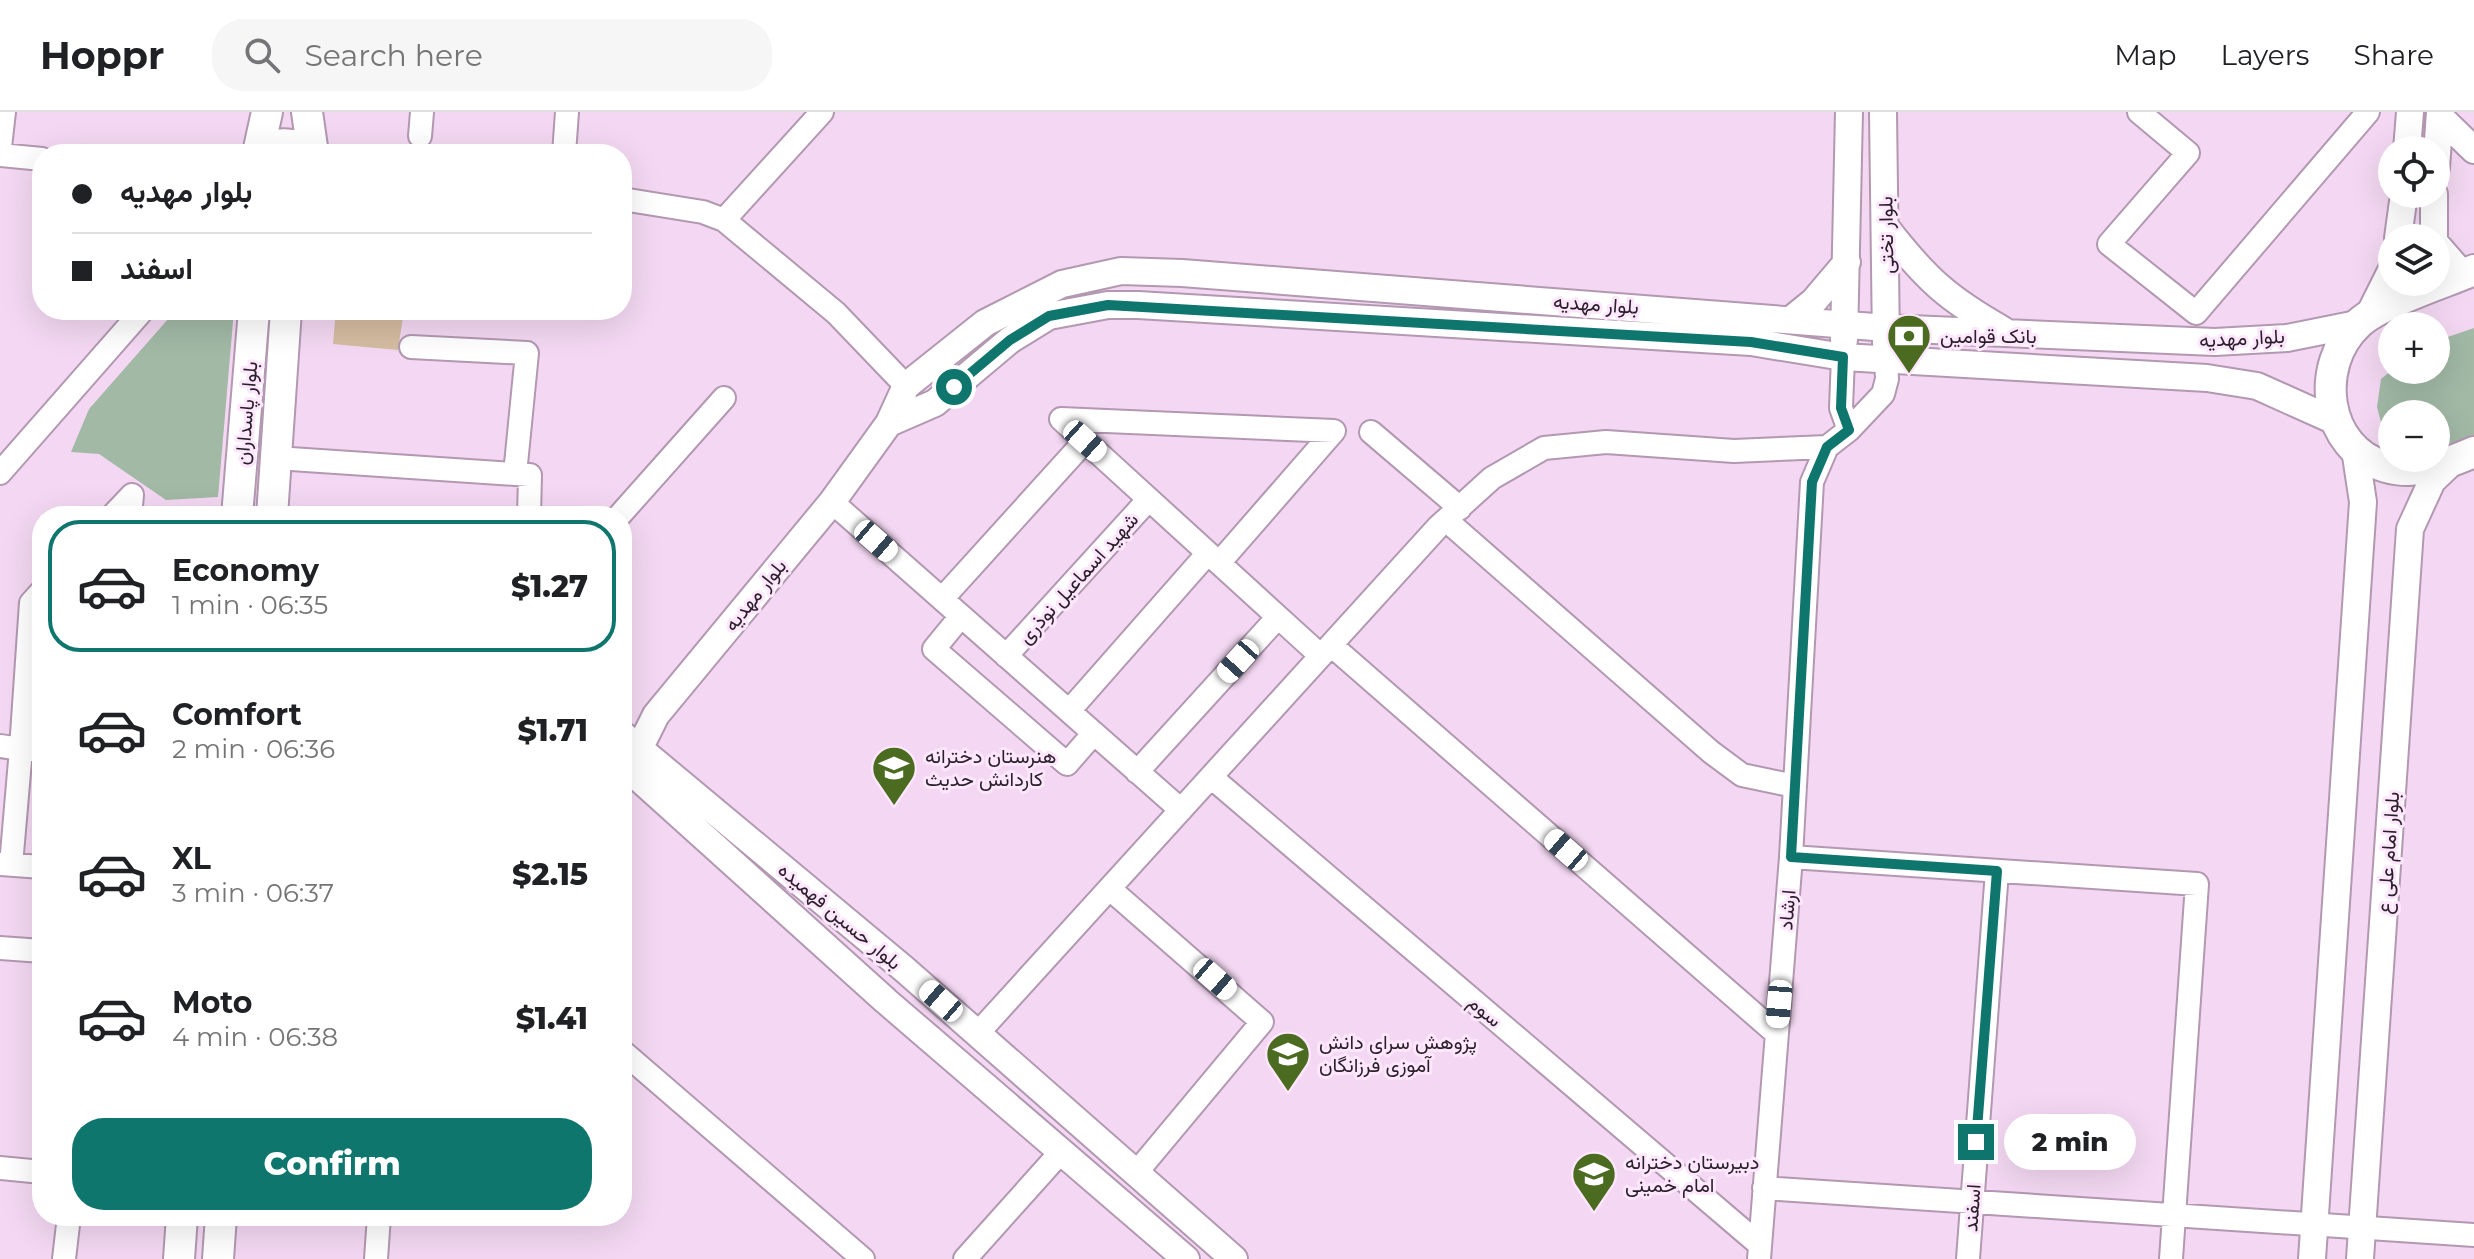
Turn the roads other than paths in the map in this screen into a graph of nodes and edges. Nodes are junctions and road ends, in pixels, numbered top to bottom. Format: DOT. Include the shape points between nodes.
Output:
graph roads {
  1 [pos="4,112"];
  2 [pos="267,112"];
  3 [pos="307,112"];
  4 [pos="422,112"];
  5 [pos="567,112"];
  6 [pos="822,112"];
  7 [pos="1849,112"];
  8 [pos="1883,112"];
  9 [pos="2139,112"];
  10 [pos="2368,112"];
  11 [pos="2410,112"];
  12 [pos="2440,114"];
  13 [pos="420,136"];
  14 [pos="2408,136"];
  15 [pos="2438,136"];
  16 [pos="259,144"];
  17 [pos="311,144"];
  18 [pos="565,144"];
  19 [pos="0,147"];
  20 [pos="2474,150"];
  21 [pos="0,155"];
  22 [pos="32,158"];
  23 [pos="632,201"];
  24 [pos="724,220"];
  25 [pos="1887,229"];
  26 [pos="2450,256"];
  27 [pos="1847,262"];
  28 [pos="2468,272"];
  29 [pos="2378,294"];
  30 [pos="1793,318"];
  31 [pos="134,320"];
  32 [pos="253,320"];
  33 [pos="285,320"];
  34 [pos="2363,320"];
  35 [pos="1846,323"];
  36 [pos="1887,328"];
  37 [pos="2006,331"];
  38 [pos="411,347"];
  39 [pos="1843,357"];
  40 [pos="1886,359"];
  41 [pos="906,386"];
  42 [pos="724,398"];
  43 [pos="2335,421"];
  44 [pos="889,423"];
  45 [pos="1849,430"];
  46 [pos="1371,432"];
  47 [pos="1085,441"];
  48 [pos="1827,447"];
  49 [pos="2355,449"];
  50 [pos="2464,456"];
  51 [pos="276,458"];
  52 [pos="0,473"];
  53 [pos="515,474"];
  54 [pos="1149,499"];
  55 [pos="832,502"];
  56 [pos="122,506"];
  57 [pos="131,506"];
  58 [pos="238,506"];
  59 [pos="273,506"];
  60 [pos="529,506"];
  61 [pos="628,506"];
  62 [pos="1453,514"];
  63 [pos="1213,558"];
  64 [pos="942,599"];
  65 [pos="961,616"];
  66 [pos="1278,617"];
  67 [pos="1326,650"];
  68 [pos="1006,656"];
  69 [pos="32,669"];
  70 [pos="1069,711"];
  71 [pos="1094,733"];
  72 [pos="632,742"];
  73 [pos="21,748"];
  74 [pos="632,756"];
  75 [pos="632,756"];
  76 [pos="1137,772"];
  77 [pos="1211,777"];
  78 [pos="1794,786"];
  79 [pos="1181,810"];
  80 [pos="1791,857"];
  81 [pos="6,864"];
  82 [pos="32,866"];
  83 [pos="1997,871"];
  84 [pos="1110,889"];
  85 [pos="0,948"];
  86 [pos="32,950"];
  87 [pos="978,1033"];
  88 [pos="1777,1034"];
  89 [pos="632,1060"];
  90 [pos="1060,1153"];
  91 [pos="0,1168"];
  92 [pos="32,1171"];
  93 [pos="1136,1173"];
  94 [pos="1764,1188"];
  95 [pos="1972,1202"];
  96 [pos="2174,1215"];
  97 [pos="2315,1224"];
  98 [pos="68,1226"];
  99 [pos="181,1226"];
  100 [pos="220,1226"];
  101 [pos="378,1226"];
  102 [pos="2362,1228"];
  103 [pos="2474,1235"];
  104 [pos="1760,1252"];
  105 [pos="64,1259"];
  106 [pos="179,1259"];
  107 [pos="218,1259"];
  108 [pos="376,1259"];
  109 [pos="863,1259"];
  110 [pos="965,1259"];
  111 [pos="1186,1259"];
  112 [pos="1234,1259"];
  113 [pos="1968,1259"];
  114 [pos="2171,1259"];
  115 [pos="2312,1259"];
  116 [pos="2360,1259"];
  1 -- 19 [label="street"];
  2 -- 16 [label="main road"];
  3 -- 17 [label="main road"];
  4 -- 13 [label="street"];
  5 -- 18 [label="street"];
  6 -- 24 [label="street"];
  7 -- 27 [label="street, بلوار تختی"];
  8 -- 25 [label="street, بلوار تختی"];
  9 -- 10 [label="street" via="2188,153 2109,244 2196,313"];
  11 -- 14 [label="street"];
  12 -- 15 [label="street"];
  12 -- 20 [label="street"];
  21 -- 22 [label="street"];
  23 -- 24 [label="street"];
  24 -- 41 [label="street" via="836,313"];
  25 -- 36 [label="street, بلوار تختی"];
  25 -- 37 [label="street" via="1953,302"];
  26 -- 28 [label="street"];
  27 -- 30 [label="street"];
  27 -- 35 [label="street, بلوار تختی"];
  28 -- 34 [label="main road"];
  29 -- 34 [label="street"];
  30 -- 35 [label="street, بلوار مهدیه"];
  30 -- 41 [label="street, بلوار مهدیه" via="1121,271 1062,284 1018,304 985,323"];
  31 -- 52 [label="street"];
  32 -- 58 [label="main road, بلوار پاسداران"];
  33 -- 51 [label="main road, بلوار پاسداران"];
  34 -- 37 [label="street, بلوار مهدیه" via="2287,338 2215,342"];
  34 -- 43 [label="main road" via="2336,353 2328,387"];
  35 -- 36 [label="street, بلوار مهدیه"];
  35 -- 39 [label="street, بلوار تختی"];
  36 -- 37 [label="street, بلوار مهدیه"];
  36 -- 40 [label="street, بلوار تختی"];
  38 -- 53 [label="street" via="527,353"];
  39 -- 40 [label="street, بلوار مهدیه"];
  39 -- 44 [label="street, بلوار مهدیه" via="1751,342 1108,305 1049,316 1010,340 935,403"];
  39 -- 45 [label="street" via="1841,408"];
  40 -- 43 [label="street, بلوار مهدیه" via="2207,378 2257,386"];
  40 -- 45 [label="street" via="1883,394"];
  41 -- 44 [label="street, بلوار مهدیه"];
  42 -- 61 [label="street"];
  43 -- 49 [label="main road"];
  44 -- 55 [label="street, بلوار مهدیه"];
  45 -- 48 [label="street"];
  46 -- 62 [label="street"];
  47 -- 54 [label="street"];
  47 -- 63 [label="street" via="1061,419 1334,431"];
  47 -- 64 [label="street"];
  48 -- 62 [label="street" via="1734,451 1606,442 1544,448 1492,478"];
  48 -- 78 [label="street, ارشاد" via="1812,482"];
  49 -- 50 [label="main road" via="2385,467 2420,471"];
  49 -- 97 [label="street" via="2363,502"];
  50 -- 102 [label="street, بلوار امام علی ع" via="2432,481 2410,529"];
  51 -- 53 [label="street"];
  51 -- 59 [label="main road, بلوار پاسداران"];
  53 -- 60 [label="street" via="530,475"];
  54 -- 63 [label="street"];
  54 -- 68 [label="street, شهید اسماعیل نوذری"];
  55 -- 64 [label="street"];
  55 -- 72 [label="street, بلوار مهدیه"];
  56 -- 57 [label="street" via="132,495"];
  62 -- 67 [label="street"];
  62 -- 78 [label="street" via="1711,752 1742,775"];
  63 -- 66 [label="street"];
  63 -- 70 [label="street"];
  64 -- 65 [label="street"];
  65 -- 68 [label="street"];
  65 -- 71 [label="street" via="934,649 1067,764"];
  66 -- 67 [label="street"];
  66 -- 76 [label="street"];
  67 -- 77 [label="street"];
  67 -- 88 [label="street"];
  68 -- 70 [label="street"];
  69 -- 73 [label="street"];
  70 -- 71 [label="street"];
  71 -- 76 [label="street"];
  73 -- 81 [label="street"];
  74 -- 87 [label="street, بلوار حسین فهمیده"];
  75 -- 90 [label="street, بلوار حسین فهمیده"];
  76 -- 79 [label="street"];
  77 -- 79 [label="street"];
  77 -- 104 [label="street, سوم"];
  78 -- 80 [label="street, ارشاد"];
  79 -- 84 [label="street"];
  80 -- 83 [label="street"];
  80 -- 88 [label="street, ارشاد"];
  81 -- 82 [label="street"];
  83 -- 95 [label="street, اسفند"];
  83 -- 96 [label="street" via="2197,884"];
  84 -- 87 [label="street"];
  84 -- 93 [label="street" via="1262,1022"];
  85 -- 86 [label="street"];
  87 -- 93 [label="street, بلوار حسین فهمیده"];
  88 -- 94 [label="street, ارشاد"];
  89 -- 109 [label="street"];
  90 -- 110 [label="street"];
  90 -- 111 [label="street, بلوار حسین فهمیده"];
  91 -- 92 [label="street"];
  93 -- 112 [label="street, بلوار حسین فهمیده"];
  94 -- 95 [label="street"];
  94 -- 104 [label="street, ارشاد"];
  95 -- 96 [label="street"];
  95 -- 113 [label="street, اسفند"];
  96 -- 97 [label="street"];
  96 -- 114 [label="street"];
  97 -- 102 [label="street"];
  97 -- 115 [label="street"];
  98 -- 105 [label="street"];
  99 -- 106 [label="main road"];
  100 -- 107 [label="main road"];
  101 -- 108 [label="street"];
  102 -- 103 [label="street"];
  102 -- 116 [label="street, بلوار امام علی ع"];
}
